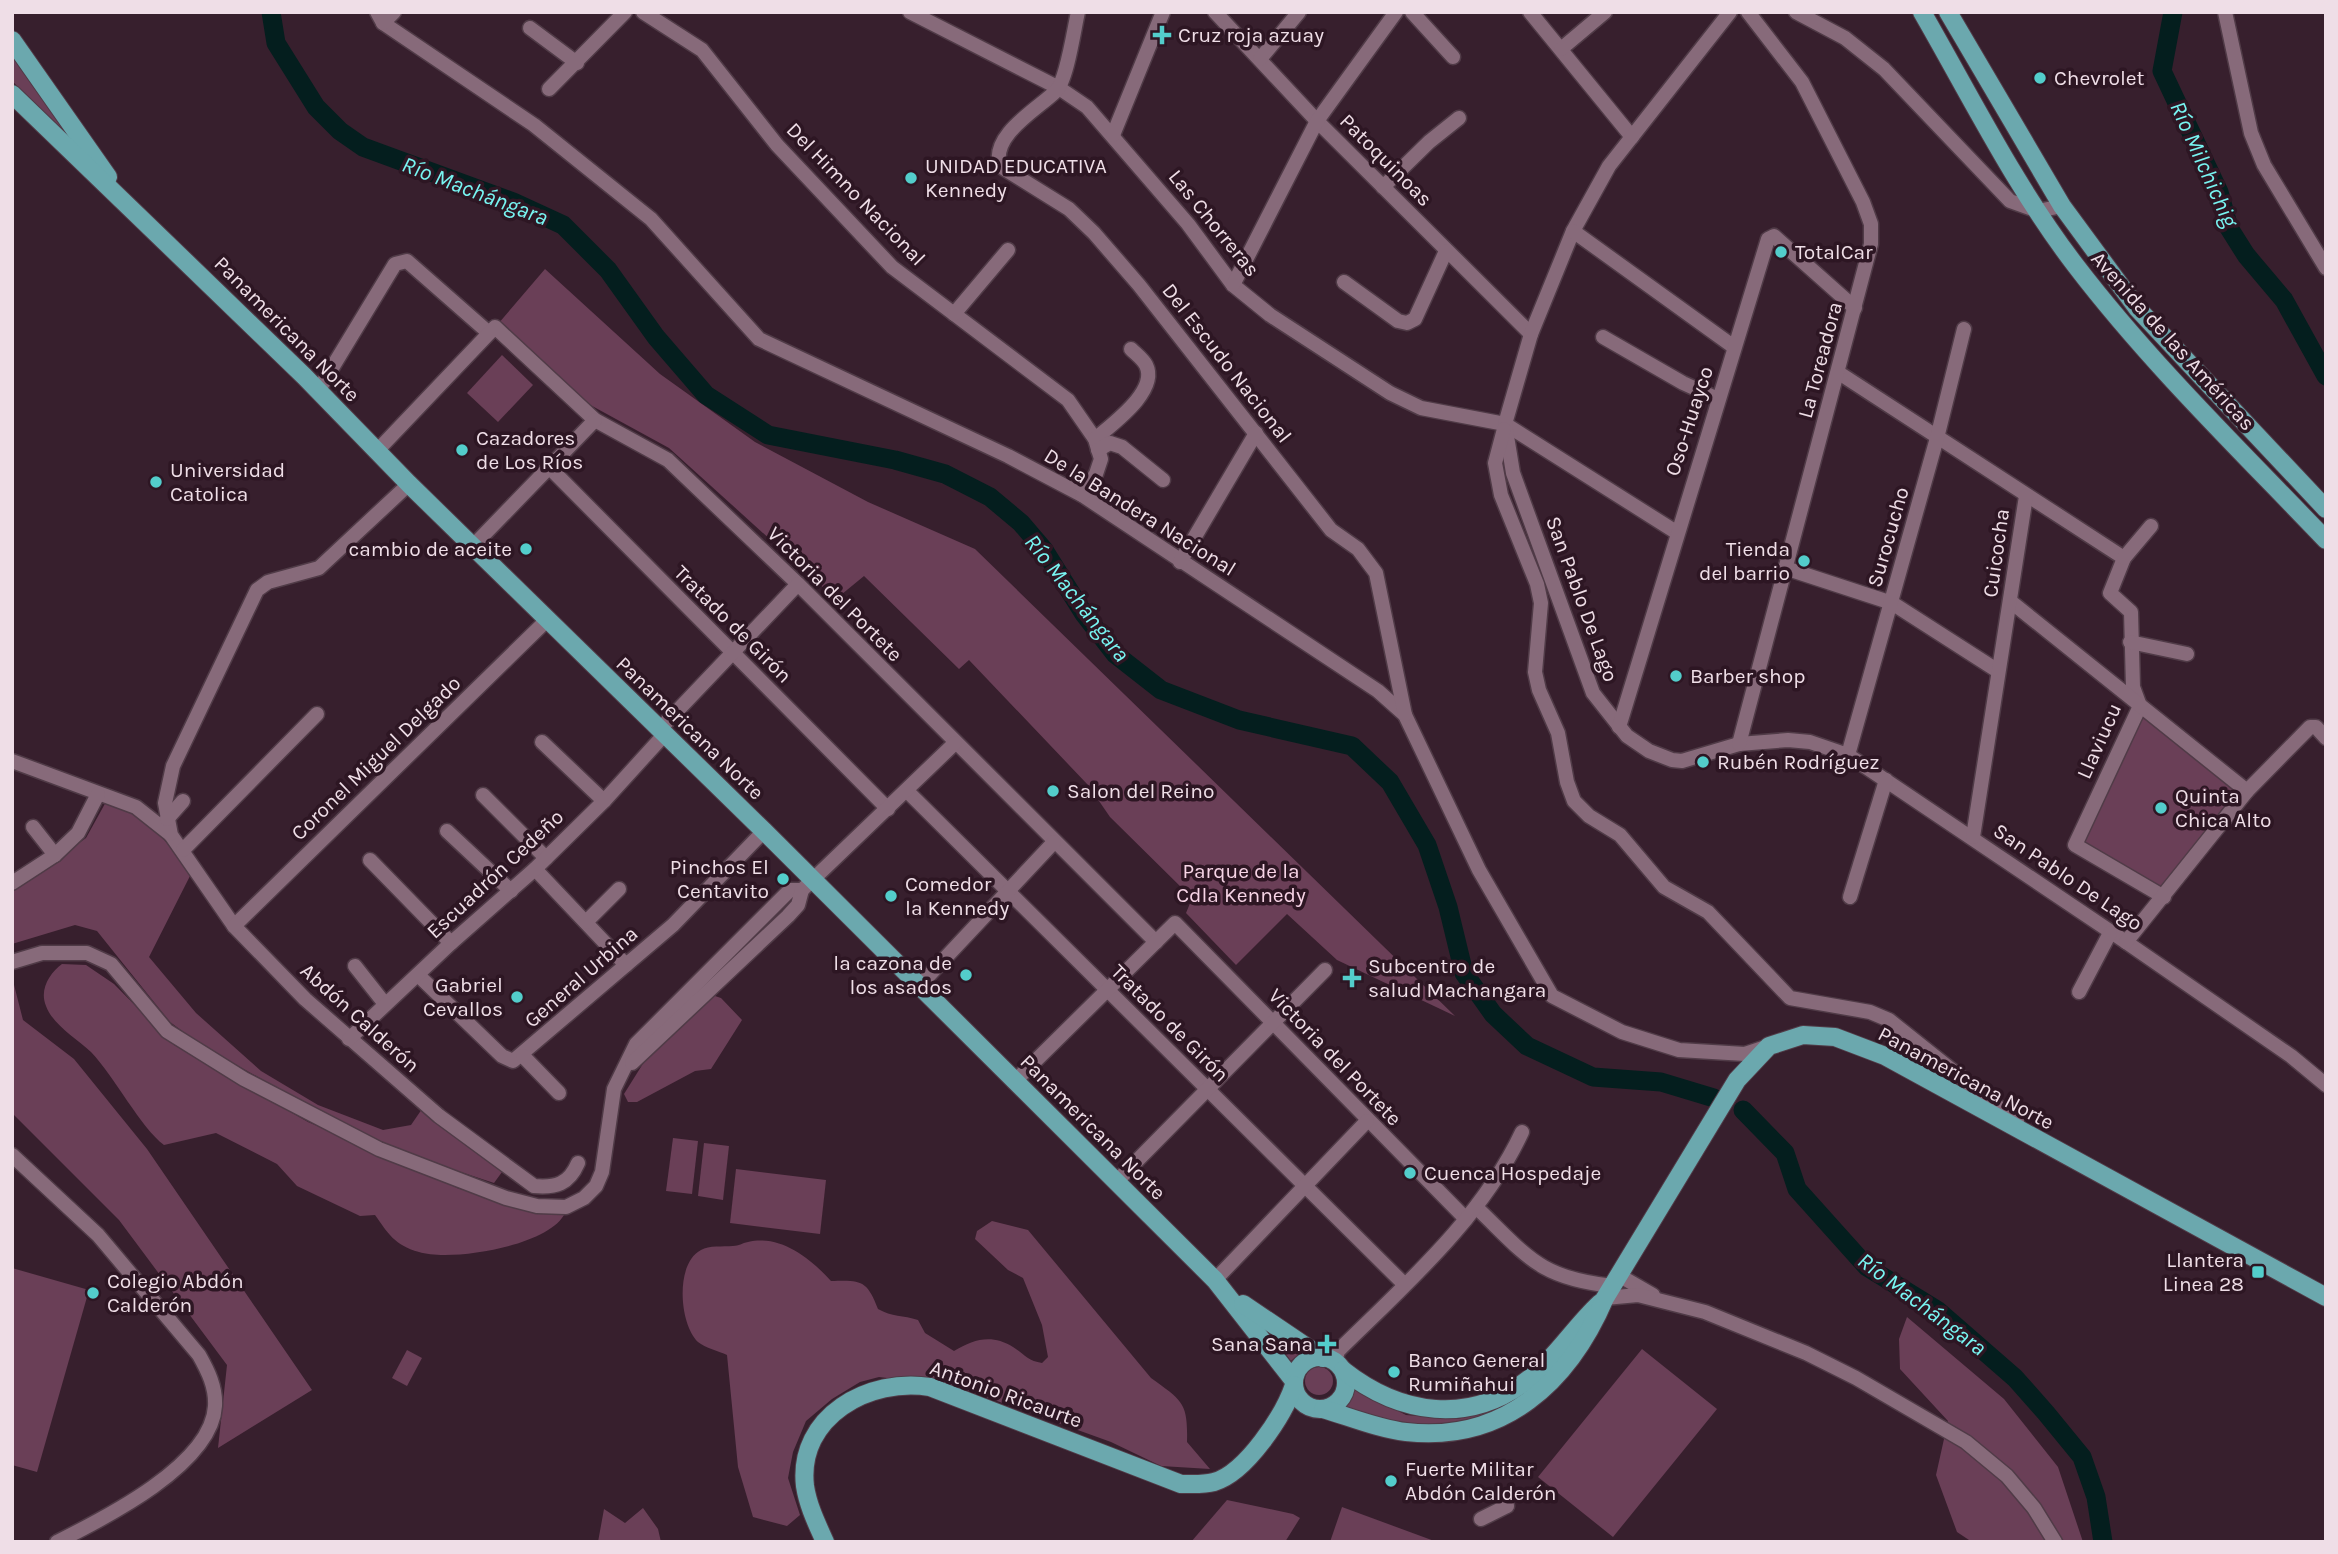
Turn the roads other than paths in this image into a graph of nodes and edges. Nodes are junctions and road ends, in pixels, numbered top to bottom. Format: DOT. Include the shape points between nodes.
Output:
graph roads {
  1 [pos="394,12"];
  2 [pos="625,12"];
  3 [pos="643,12"];
  4 [pos="910,12"];
  5 [pos="1078,12"];
  6 [pos="1163,12"];
  7 [pos="1215,12"];
  8 [pos="1298,12"];
  9 [pos="1396,12"];
  10 [pos="1412,12"];
  11 [pos="1530,12"];
  12 [pos="1605,12"];
  13 [pos="1730,12"];
  14 [pos="1748,12"];
  15 [pos="1796,12"];
  16 [pos="1922,12"];
  17 [pos="1948,12"];
  18 [pos="2225,12"];
  19 [pos="926,17"];
  20 [pos="380,18"];
  21 [pos="530,28"];
  22 [pos="12,40"];
  23 [pos="1560,49"];
  24 [pos="1453,57"];
  25 [pos="1260,59"];
  26 [pos="577,63"];
  27 [pos="1059,88"];
  28 [pos="549,89"];
  29 [pos="12,94"];
  30 [pos="1459,118"];
  31 [pos="1317,121"];
  32 [pos="1113,135"];
  33 [pos="1632,137"];
  34 [pos="87,157"];
  35 [pos="1382,187"];
  36 [pos="2062,206"];
  37 [pos="2038,211"];
  38 [pos="1573,232"];
  39 [pos="1008,250"];
  40 [pos="1446,251"];
  41 [pos="2326,268"];
  42 [pos="1344,282"];
  43 [pos="1233,285"];
  44 [pos="1856,308"];
  45 [pos="954,314"];
  46 [pos="1964,329"];
  47 [pos="489,333"];
  48 [pos="1531,334"];
  49 [pos="1603,337"];
  50 [pos="1734,347"];
  51 [pos="1131,349"];
  52 [pos="1839,373"];
  53 [pos="318,391"];
  54 [pos="1718,399"];
  55 [pos="596,420"];
  56 [pos="1505,424"];
  57 [pos="1255,433"];
  58 [pos="1937,438"];
  59 [pos="1097,444"];
  60 [pos="376,452"];
  61 [pos="549,467"];
  62 [pos="1163,480"];
  63 [pos="409,484"];
  64 [pos="1082,495"];
  65 [pos="2026,496"];
  66 [pos="2326,509"];
  67 [pos="2151,526"];
  68 [pos="1676,532"];
  69 [pos="2326,540"];
  70 [pos="472,546"];
  71 [pos="2124,558"];
  72 [pos="1180,562"];
  73 [pos="1785,568"];
  74 [pos="798,584"];
  75 [pos="2010,601"];
  76 [pos="1892,603"];
  77 [pos="547,620"];
  78 [pos="2130,642"];
  79 [pos="733,653"];
  80 [pos="2187,654"];
  81 [pos="1998,671"];
  82 [pos="2140,706"];
  83 [pos="317,714"];
  84 [pos="1405,715"];
  85 [pos="1619,727"];
  86 [pos="661,732"];
  87 [pos="2321,732"];
  88 [pos="542,742"];
  89 [pos="955,743"];
  90 [pos="1740,744"];
  91 [pos="1848,755"];
  92 [pos="12,761"];
  93 [pos="1886,780"];
  94 [pos="907,791"];
  95 [pos="2247,791"];
  96 [pos="98,794"];
  97 [pos="483,794"];
  98 [pos="183,801"];
  99 [pos="604,801"];
  100 [pos="888,809"];
  101 [pos="167,819"];
  102 [pos="33,827"];
  103 [pos="447,831"];
  104 [pos="764,831"];
  105 [pos="171,835"];
  106 [pos="1973,837"];
  107 [pos="1054,842"];
  108 [pos="183,850"];
  109 [pos="55,855"];
  110 [pos="546,858"];
  111 [pos="370,860"];
  112 [pos="535,869"];
  113 [pos="12,883"];
  114 [pos="807,886"];
  115 [pos="620,889"];
  116 [pos="1007,890"];
  117 [pos="511,891"];
  118 [pos="1850,897"];
  119 [pos="2164,897"];
  120 [pos="586,922"];
  121 [pos="234,926"];
  122 [pos="2110,933"];
  123 [pos="1156,942"];
  124 [pos="2126,942"];
  125 [pos="451,943"];
  126 [pos="12,961"];
  127 [pos="626,965"];
  128 [pos="355,966"];
  129 [pos="1325,970"];
  130 [pos="418,975"];
  131 [pos="919,986"];
  132 [pos="1107,990"];
  133 [pos="2079,992"];
  134 [pos="385,1004"];
  135 [pos="1273,1022"];
  136 [pos="349,1040"];
  137 [pos="1769,1046"];
  138 [pos="523,1056"];
  139 [pos="1014,1082"];
  140 [pos="2326,1085"];
  141 [pos="1206,1088"];
  142 [pos="559,1093"];
  143 [pos="1367,1121"];
  144 [pos="1522,1132"];
  145 [pos="2050,1149"];
  146 [pos="12,1155"];
  147 [pos="578,1163"];
  148 [pos="1116,1182"];
  149 [pos="1304,1185"];
  150 [pos="1477,1208"];
  151 [pos="1466,1219"];
  152 [pos="1404,1284"];
  153 [pos="1221,1286"];
  154 [pos="1613,1287"];
  155 [pos="2326,1297"];
  156 [pos="1660,1299"];
  157 [pos="1334,1363"];
  158 [pos="1294,1383"];
  159 [pos="1319,1409"];
  160 [pos="1278,1420"];
  161 [pos="1507,1506"];
  162 [pos="1481,1519"];
  163 [pos="57,1542"];
  164 [pos="825,1542"];
  165 [pos="2055,1542"];
  1 -- 20 [label="street"];
  2 -- 26 [label="street"];
  3 -- 45 [label="street, Del Himno Nacional" via="702,50 777,145 892,267"];
  4 -- 19 [label="street, Las Chorreras"];
  5 -- 27 [label="street"];
  6 -- 32 [label="street"];
  7 -- 25 [label="street, Patoquinoas"];
  8 -- 25 [label="street"];
  9 -- 31 [label="street"];
  10 -- 24 [label="street"];
  11 -- 23 [label="street"];
  12 -- 23 [label="street"];
  13 -- 33 [label="street, San Pablo De Lago"];
  14 -- 44 [label="street, La Toreadora" via="1802,82 1863,202 1871,224 1871,244"];
  15 -- 37 [label="street" via="1863,51 2010,201"];
  16 -- 37 [label="main road, Avenida de las Américas"];
  17 -- 36 [label="main road, Avenida de las Américas"];
  18 -- 41 [label="street" via="2251,133 2264,166"];
  19 -- 27 [label="street, Las Chorreras"];
  20 -- 64 [label="street, De la Bandera Nacional" via="534,125 651,219 759,339"];
  21 -- 26 [label="street"];
  22 -- 34 [label="main road, Panamericana Norte"];
  23 -- 33 [label="street"];
  25 -- 31 [label="street, Patoquinoas"];
  26 -- 28 [label="street"];
  27 -- 32 [label="street, Las Chorreras" via="1087,107"];
  27 -- 57 [label="street, Del Escudo Nacional" via="1012,131 1000,149 1000,166 1069,209 1094,233"];
  29 -- 34 [label="main road, Panamericana Norte"];
  30 -- 35 [label="street"];
  31 -- 35 [label="street, Patoquinoas"];
  31 -- 43 [label="street"];
  32 -- 43 [label="street, Las Chorreras"];
  33 -- 38 [label="street, San Pablo De Lago" via="1609,166"];
  34 -- 53 [label="main road, Panamericana Norte"];
  35 -- 40 [label="street, Patoquinoas"];
  36 -- 37 [label="street"];
  36 -- 66 [label="main road, Avenida de las Américas" via="2137,307"];
  37 -- 69 [label="main road, Avenida de las Américas" via="2122,323"];
  38 -- 48 [label="street, San Pablo De Lago"];
  38 -- 50 [label="street"];
  39 -- 45 [label="street"];
  40 -- 42 [label="street" via="1415,319 1407,323"];
  40 -- 48 [label="street, Patoquinoas"];
  43 -- 56 [label="street, Las Chorreras" via="1270,315 1390,393 1421,408"];
  44 -- 50 [label="street, Oso-Huayco" via="1774,236 1763,249"];
  44 -- 52 [label="street, La Toreadora"];
  45 -- 59 [label="street, Del Himno Nacional" via="1068,400"];
  46 -- 58 [label="street, Surocucho"];
  47 -- 53 [label="street" via="407,261 395,264"];
  47 -- 55 [label="street, Victoria del Portete" via="495,327"];
  47 -- 60 [label="street"];
  48 -- 56 [label="street, San Pablo De Lago"];
  49 -- 54 [label="street"];
  50 -- 54 [label="street, Oso-Huayco"];
  51 -- 59 [label="street" via="1146,364 1145,388"];
  52 -- 58 [label="street, Cuicocha"];
  52 -- 73 [label="street, La Toreadora"];
  53 -- 60 [label="main road, Panamericana Norte"];
  54 -- 68 [label="street, Oso-Huayco"];
  55 -- 61 [label="street"];
  55 -- 74 [label="street, Victoria del Portete" via="667,460"];
  56 -- 68 [label="street"];
  56 -- 85 [label="street, San Pablo De Lago" via="1513,473 1593,692"];
  56 -- 145 [label="street" via="1495,463 1501,495 1538,584 1541,603 1535,672 1558,733 1574,801 1620,835 1664,887 1707,912 1790,998 1870,1012 1889,1020"];
  57 -- 72 [label="street"];
  57 -- 84 [label="street, Del Escudo Nacional" via="1331,530 1358,549 1376,573"];
  58 -- 65 [label="street, Cuicocha"];
  58 -- 76 [label="street, Surocucho"];
  59 -- 62 [label="street" via="1122,447"];
  59 -- 64 [label="street" via="1101,459"];
  60 -- 63 [label="main road, Panamericana Norte"];
  61 -- 70 [label="street"];
  61 -- 79 [label="street, Tratado de Girón"];
  63 -- 70 [label="main road, Panamericana Norte"];
  63 -- 101 [label="street, Abdón Calderón" via="319,568 268,582 257,590 173,766 164,803"];
  64 -- 72 [label="street, De la Bandera Nacional"];
  65 -- 71 [label="street"];
  65 -- 75 [label="street, Cuicocha"];
  67 -- 71 [label="street, Llaviucu"];
  68 -- 85 [label="street, Oso-Huayco"];
  70 -- 77 [label="main road, Panamericana Norte"];
  71 -- 78 [label="street, Llaviucu" via="2110,593 2130,612"];
  72 -- 84 [label="street, De la Bandera Nacional" via="1352,671"];
  73 -- 76 [label="street"];
  73 -- 90 [label="street, La Toreadora"];
  74 -- 79 [label="street, Escuadrón Cedeño"];
  74 -- 89 [label="street, Victoria del Portete"];
  75 -- 81 [label="street, Cuicocha"];
  75 -- 82 [label="street"];
  76 -- 81 [label="street"];
  76 -- 91 [label="street, Surocucho"];
  77 -- 86 [label="main road, Panamericana Norte"];
  77 -- 121 [label="street, Coronel Miguel Delgado"];
  78 -- 80 [label="street"];
  78 -- 82 [label="street, Llaviucu" via="2133,687"];
  79 -- 86 [label="street, Escuadrón Cedeño"];
  79 -- 100 [label="street, Tratado de Girón"];
  81 -- 106 [label="street, Cuicocha"];
  82 -- 95 [label="street"];
  82 -- 119 [label="street, Llaviucu" via="2075,845"];
  83 -- 108 [label="street"];
  84 -- 137 [label="street, De la Bandera Nacional" via="1479,870 1552,996 1622,1032 1679,1049 1745,1054"];
  85 -- 90 [label="street, San Pablo De Lago" via="1649,751 1672,760"];
  86 -- 99 [label="street, Escuadrón Cedeño"];
  86 -- 104 [label="main road, Panamericana Norte"];
  87 -- 95 [label="street" via="2310,727"];
  88 -- 99 [label="street"];
  89 -- 94 [label="street"];
  89 -- 107 [label="street, Victoria del Portete"];
  90 -- 91 [label="street, San Pablo De Lago" via="1810,742"];
  91 -- 93 [label="street, San Pablo De Lago"];
  92 -- 96 [label="street"];
  93 -- 106 [label="street, San Pablo De Lago"];
  93 -- 118 [label="street"];
  94 -- 100 [label="street"];
  94 -- 116 [label="street, Tratado de Girón"];
  95 -- 119 [label="street"];
  96 -- 105 [label="street" via="146,812"];
  96 -- 109 [label="street" via="78,833"];
  97 -- 110 [label="street"];
  98 -- 101 [label="street"];
  99 -- 110 [label="street, Escuadrón Cedeño"];
  100 -- 114 [label="street"];
  101 -- 105 [label="street, Abdón Calderón"];
  102 -- 109 [label="street"];
  103 -- 117 [label="street"];
  104 -- 114 [label="main road, Panamericana Norte"];
  104 -- 127 [label="street, General Urbina" via="673,925"];
  105 -- 108 [label="street, Abdón Calderón"];
  106 -- 122 [label="street, San Pablo De Lago"];
  107 -- 116 [label="street"];
  107 -- 123 [label="street, Victoria del Portete"];
  108 -- 121 [label="street, Abdón Calderón"];
  109 -- 113 [label="street"];
  110 -- 112 [label="street, Escuadrón Cedeño"];
  111 -- 125 [label="street"];
  112 -- 117 [label="street, Escuadrón Cedeño"];
  112 -- 120 [label="street"];
  114 -- 126 [label="street" via="788,915 626,1069 614,1089 596,1186 566,1207 506,1198 379,1149 244,1079 167,1031 111,964 87,953 42,953"];
  114 -- 131 [label="main road, Panamericana Norte"];
  115 -- 120 [label="street"];
  116 -- 131 [label="street"];
  116 -- 132 [label="street, Tratado de Girón"];
  117 -- 125 [label="street, Escuadrón Cedeño"];
  119 -- 124 [label="street"];
  120 -- 127 [label="street"];
  121 -- 136 [label="street, Abdón Calderón"];
  122 -- 124 [label="street, San Pablo De Lago"];
  122 -- 133 [label="street"];
  123 -- 132 [label="street"];
  123 -- 135 [label="street, Victoria del Portete" via="1175,923"];
  124 -- 140 [label="street, San Pablo De Lago"];
  125 -- 130 [label="street, Escuadrón Cedeño"];
  127 -- 138 [label="street, General Urbina"];
  128 -- 134 [label="street"];
  129 -- 135 [label="street"];
  130 -- 134 [label="street, Escuadrón Cedeño"];
  130 -- 138 [label="street, General Urbina" via="502,1056 513,1060"];
  131 -- 139 [label="main road, Panamericana Norte"];
  132 -- 139 [label="street"];
  132 -- 141 [label="street, Tratado de Girón"];
  134 -- 136 [label="street, Escuadrón Cedeño"];
  135 -- 141 [label="street"];
  135 -- 143 [label="street, Victoria del Portete"];
  136 -- 147 [label="street, Abdón Calderón" via="439,1116 534,1186 553,1188 572,1176"];
  137 -- 145 [label="main road, Panamericana Norte" via="1803,1035 1835,1037 1885,1056"];
  137 -- 154 [label="main road, Panamericana Norte" via="1737,1080"];
  138 -- 142 [label="street"];
  139 -- 148 [label="main road, Panamericana Norte"];
  141 -- 148 [label="street"];
  141 -- 149 [label="street, Tratado de Girón"];
  143 -- 149 [label="street"];
  143 -- 151 [label="street, Victoria del Portete"];
  144 -- 150 [label="street" via="1509,1161"];
  145 -- 155 [label="main road, Panamericana Norte"];
  146 -- 163 [label="street" via="98,1235 199,1355 214,1394 215,1407 206,1433 186,1460 115,1513"];
  148 -- 153 [label="main road, Panamericana Norte"];
  149 -- 152 [label="street, Tratado de Girón"];
  149 -- 153 [label="street"];
  150 -- 151 [label="street"];
  150 -- 154 [label="street" via="1538,1266 1580,1282"];
  151 -- 152 [label="street"];
  152 -- 157 [label="street" via="1338,1351"];
  153 -- 157 [label="main road, Panamericana Norte"];
  153 -- 158 [label="main road, Panamericana Norte"];
  154 -- 156 [label="street"];
  154 -- 156 [label="street"];
  154 -- 157 [label="main road, Panamericana Norte" via="1531,1377 1494,1400 1471,1407 1446,1410 1407,1405 1368,1390"];
  154 -- 159 [label="main road, Panamericana Norte" via="1591,1331 1548,1387 1520,1407 1477,1426 1436,1433 1405,1432"];
  156 -- 165 [label="street" via="1806,1353 1966,1442 2007,1476"];
  157 -- 158 [label="main road" via="1303,1364"];
  157 -- 159 [label="main road" via="1346,1387 1332,1407"];
  158 -- 159 [label="main road, Panamericana Norte" via="1300,1399"];
  158 -- 160 [label="main road, Antonio Ricaurte"];
  159 -- 160 [label="main road" via="1303,1409"];
  160 -- 164 [label="main road, Antonio Ricaurte" via="1230,1475 1207,1483 1181,1484 952,1394 910,1384 891,1385 830,1414 811,1446 805,1485"];
  161 -- 162 [label="street"];
}
